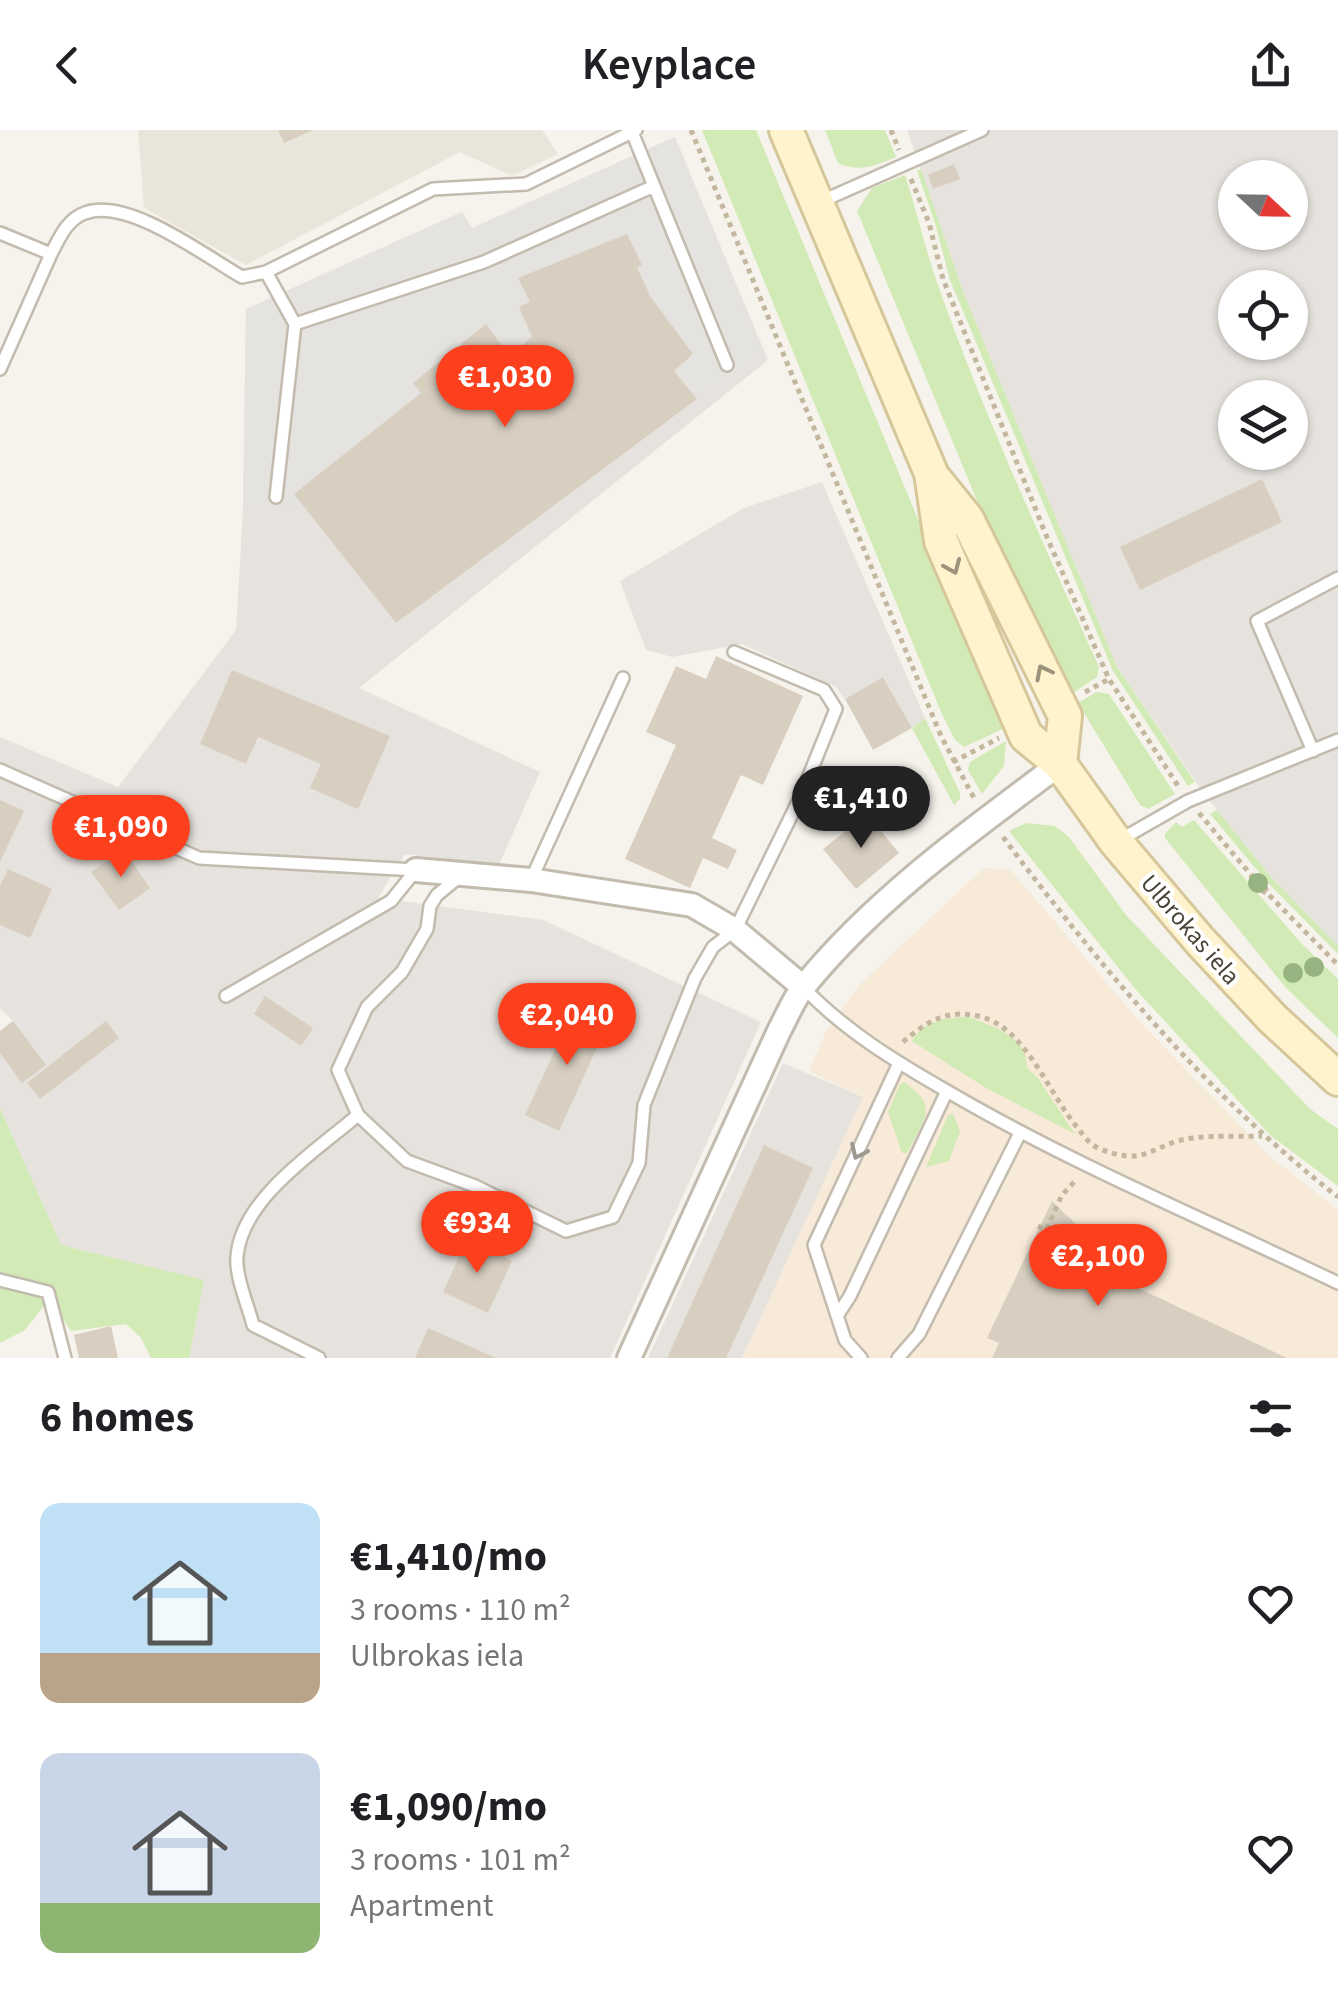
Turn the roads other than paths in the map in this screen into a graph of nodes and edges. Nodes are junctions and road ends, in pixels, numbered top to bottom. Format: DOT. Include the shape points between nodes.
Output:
graph roads {
  1 [pos="786,130"];
  2 [pos="982,130"];
  3 [pos="634,131"];
  4 [pos="654,186"];
  5 [pos="816,204"];
  6 [pos="0,233"];
  7 [pos="51,254"];
  8 [pos="266,272"];
  9 [pos="295,324"];
  10 [pos="727,365"];
  11 [pos="0,369"];
  12 [pos="931,473"];
  13 [pos="276,498"];
  14 [pos="1338,578"];
  15 [pos="734,652"];
  16 [pos="623,678"];
  17 [pos="1338,740"];
  18 [pos="1313,751"];
  19 [pos="1060,764"];
  20 [pos="0,770"];
  21 [pos="1116,842"];
  22 [pos="416,870"];
  23 [pos="463,873"];
  24 [pos="531,880"];
  25 [pos="734,930"];
  26 [pos="803,987"];
  27 [pos="226,996"];
  28 [pos="899,1064"];
  29 [pos="1338,1079"];
  30 [pos="947,1091"];
  31 [pos="358,1115"];
  32 [pos="1020,1134"];
  33 [pos="0,1280"];
  34 [pos="1338,1283"];
  35 [pos="837,1316"];
  36 [pos="65,1358"];
  37 [pos="319,1358"];
  38 [pos="630,1358"];
  39 [pos="861,1358"];
  40 [pos="898,1358"];
  1 -- 5 [label="main road, Ulbrokas iela"];
  2 -- 5 [label="lane"];
  3 -- 4 [label="lane"];
  3 -- 8 [label="lane" via="526,184 433,189"];
  4 -- 9 [label="lane" via="484,262"];
  4 -- 10 [label="lane"];
  5 -- 12 [label="main road, Ulbrokas iela"];
  6 -- 7 [label="lane"];
  7 -- 8 [label="lane" via="66,226 86,212 116,211 242,276"];
  7 -- 11 [label="lane"];
  8 -- 9 [label="lane"];
  9 -- 13 [label="lane"];
  12 -- 19 [label="main road, Ulbrokas iela, one-way" via="942,541 1021,727"];
  19 -- 12 [label="main road, Ulbrokas iela, one-way" via="1065,716 967,519"];
  14 -- 18 [label="lane" via="1257,621"];
  15 -- 25 [label="lane" via="824,690 836,709"];
  16 -- 24 [label="lane"];
  17 -- 18 [label="lane"];
  18 -- 21 [label="lane" via="1188,801"];
  19 -- 21 [label="main road, Ulbrokas iela"];
  19 -- 26 [label="street" via="891,898"];
  20 -- 22 [label="lane" via="199,858"];
  21 -- 29 [label="main road, Ulbrokas iela" via="1256,1002"];
  22 -- 23 [label="street"];
  22 -- 27 [label="lane" via="391,901"];
  23 -- 24 [label="street"];
  23 -- 31 [label="lane" via="437,895 419,944 367,1008 338,1070"];
  24 -- 25 [label="street" via="692,904"];
  25 -- 26 [label="street"];
  25 -- 31 [label="lane" via="713,947 694,978 644,1105 639,1164 613,1217 566,1231 407,1161"];
  26 -- 28 [label="lane" via="838,1022"];
  26 -- 38 [label="street"];
  28 -- 30 [label="lane"];
  28 -- 35 [label="lane, one-way" via="814,1245"];
  30 -- 32 [label="lane"];
  30 -- 35 [label="lane"];
  31 -- 37 [label="lane" via="270,1190 244,1227 236,1258 253,1325"];
  32 -- 34 [label="lane"];
  32 -- 40 [label="lane" via="919,1334"];
  33 -- 36 [label="lane" via="48,1292"];
  35 -- 39 [label="lane"];
}
